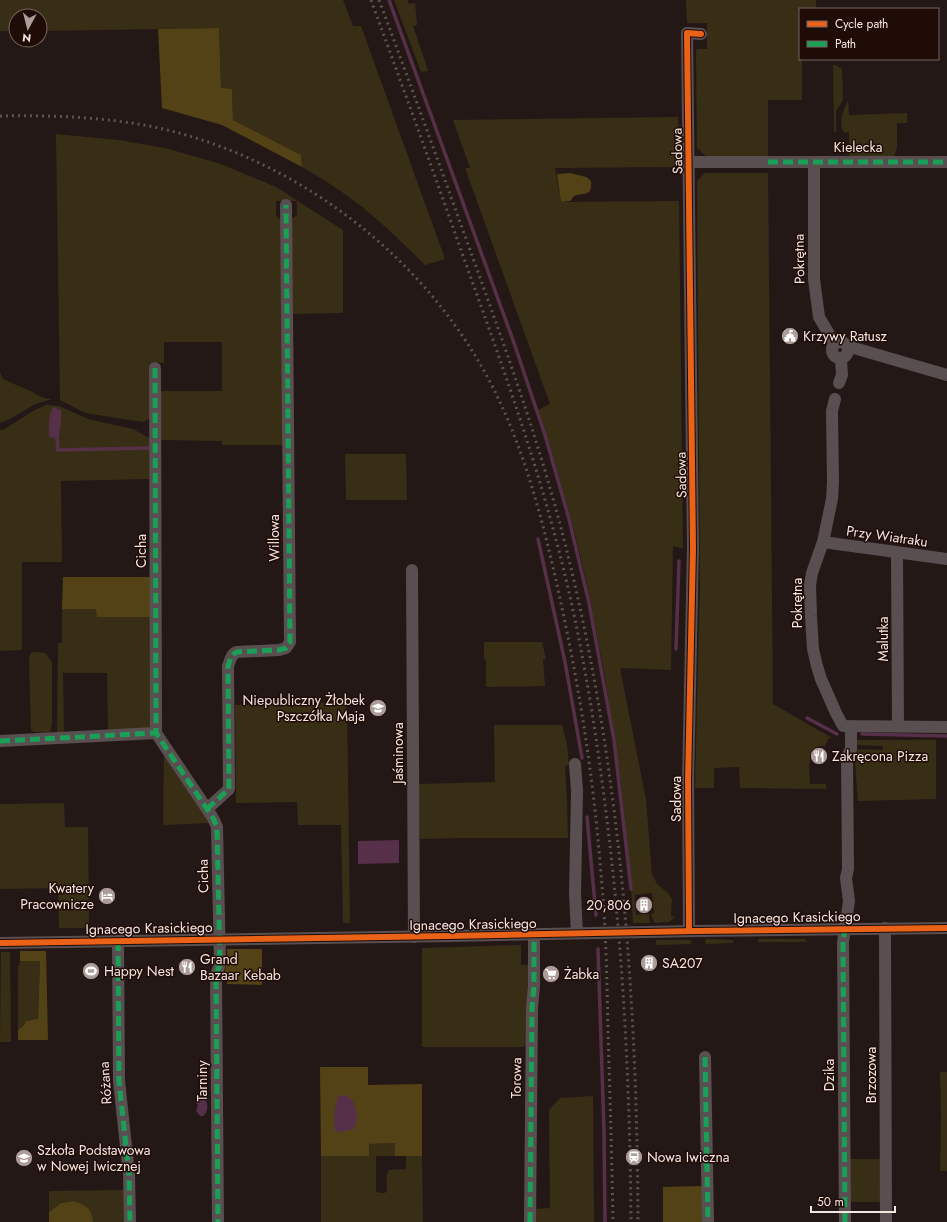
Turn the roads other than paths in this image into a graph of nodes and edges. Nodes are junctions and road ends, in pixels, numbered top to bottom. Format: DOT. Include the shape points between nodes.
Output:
graph roads {
  1 [pos="701,34"];
  2 [pos="689,162"];
  3 [pos="947,162"];
  4 [pos="814,168"];
  5 [pos="286,205"];
  6 [pos="835,344"];
  7 [pos="847,346"];
  8 [pos="841,359"];
  9 [pos="155,368"];
  10 [pos="946,371"];
  11 [pos="839,383"];
  12 [pos="835,399"];
  13 [pos="824,542"];
  14 [pos="897,553"];
  15 [pos="947,559"];
  16 [pos="412,570"];
  17 [pos="847,726"];
  18 [pos="898,726"];
  19 [pos="947,727"];
  20 [pos="156,733"];
  21 [pos="0,741"];
  22 [pos="575,764"];
  23 [pos="207,809"];
  24 [pos="845,928"];
  25 [pos="885,928"];
  26 [pos="947,928"];
  27 [pos="689,931"];
  28 [pos="577,933"];
  29 [pos="534,934"];
  30 [pos="414,937"];
  31 [pos="219,940"];
  32 [pos="118,941"];
  33 [pos="0,943"];
  34 [pos="705,1058"];
  35 [pos="130,1222"];
  36 [pos="218,1222"];
  37 [pos="530,1222"];
  38 [pos="708,1222"];
  39 [pos="845,1222"];
  40 [pos="886,1222"];
  1 -- 2 [label="street, Sadowa" via="687,34"];
  2 -- 3 [label="street, Kielecka"];
  2 -- 27 [label="street, Sadowa" via="693,548 688,781"];
  4 -- 6 [label="street, Pokrętna" via="815,296 819,317"];
  5 -- 23 [label="street, Willowa" via="290,642 286,648 279,650 237,652 230,660 229,789"];
  6 -- 7 [label="street" via="842,342"];
  6 -- 8 [label="street, Pokrętna" via="832,352"];
  7 -- 8 [label="street, Pokrętna" via="847,356"];
  7 -- 10 [label="street"];
  8 -- 11 [label="street, Pokrętna" via="842,375"];
  9 -- 20 [label="street, Cicha"];
  12 -- 13 [label="street, Pokrętna" via="832,418 832,499"];
  13 -- 14 [label="street, Przy Wiatraku"];
  13 -- 17 [label="street, Pokrętna" via="810,585 813,649 821,679 836,713"];
  14 -- 15 [label="street, Przy Wiatraku"];
  14 -- 18 [label="street, Malutka"];
  16 -- 30 [label="street, Jaśminowa"];
  17 -- 18 [label="street"];
  17 -- 24 [label="street, Dzika" via="851,749 848,757 848,901"];
  18 -- 19 [label="street"];
  20 -- 21 [label="street"];
  20 -- 23 [label="street, Cicha"];
  22 -- 28 [label="street"];
  23 -- 31 [label="street, Cicha" via="217,827"];
  24 -- 25 [label="street, Ignacego Krasickiego"];
  24 -- 27 [label="street, Ignacego Krasickiego"];
  24 -- 39 [label="street, Dzika"];
  25 -- 26 [label="street, Ignacego Krasickiego"];
  25 -- 40 [label="street, Brzozowa"];
  27 -- 28 [label="street, Ignacego Krasickiego"];
  28 -- 29 [label="street, Ignacego Krasickiego"];
  29 -- 30 [label="street, Ignacego Krasickiego"];
  29 -- 37 [label="street, Torowa"];
  30 -- 31 [label="street, Ignacego Krasickiego"];
  31 -- 32 [label="street, Ignacego Krasickiego"];
  31 -- 36 [label="street, Tarniny" via="220,964 216,975"];
  32 -- 33 [label="street, Ignacego Krasickiego"];
  32 -- 35 [label="street, Różana" via="119,1081 129,1174"];
  34 -- 38 [label="street"];
}
